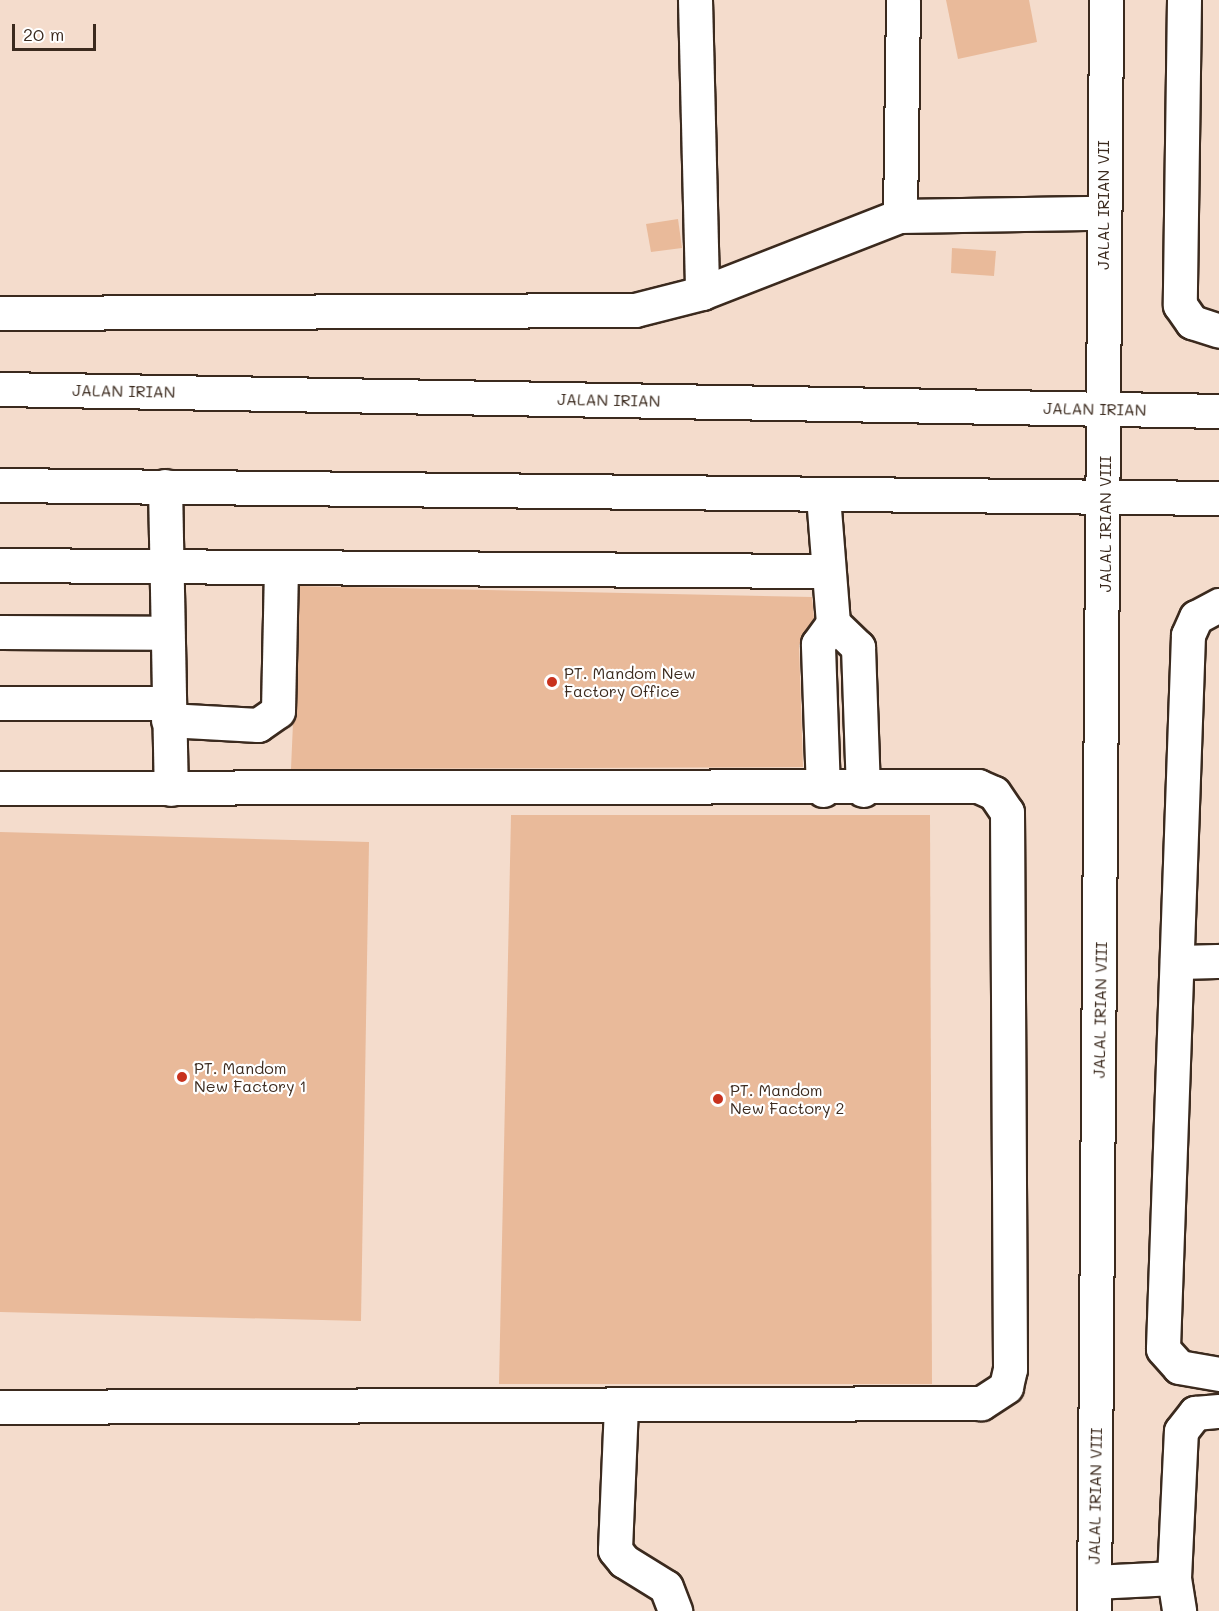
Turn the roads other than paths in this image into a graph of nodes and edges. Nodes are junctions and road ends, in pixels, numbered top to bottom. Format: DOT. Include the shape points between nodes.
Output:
graph roads {
  1 [pos="695,0"];
  2 [pos="903,0"];
  3 [pos="1106,0"];
  4 [pos="1184,0"];
  5 [pos="1101,213"];
  6 [pos="900,216"];
  7 [pos="702,293"];
  8 [pos="0,313"];
  9 [pos="1219,331"];
  10 [pos="0,389"];
  11 [pos="1104,409"];
  12 [pos="1219,411"];
  13 [pos="0,485"];
  14 [pos="165,486"];
  15 [pos="823,496"];
  16 [pos="1106,496"];
  17 [pos="1219,498"];
  18 [pos="0,565"];
  19 [pos="163,566"];
  20 [pos="281,567"];
  21 [pos="826,571"];
  22 [pos="1219,605"];
  23 [pos="833,623"];
  24 [pos="0,632"];
  25 [pos="165,633"];
  26 [pos="0,703"];
  27 [pos="168,712"];
  28 [pos="0,788"];
  29 [pos="171,789"];
  30 [pos="823,790"];
  31 [pos="863,790"];
  32 [pos="1219,961"];
  33 [pos="1177,962"];
  34 [pos="1219,1374"];
  35 [pos="621,1406"];
  36 [pos="0,1407"];
  37 [pos="1219,1411"];
  38 [pos="1174,1578"];
  39 [pos="1094,1597"];
  40 [pos="675,1611"];
  41 [pos="1179,1611"];
  1 -- 7 [label="street"];
  2 -- 6 [label="street"];
  3 -- 5 [label="street, JALAL IRIAN VII"];
  4 -- 9 [label="street" via="1180,305 1192,322"];
  5 -- 6 [label="street"];
  5 -- 11 [label="street, JALAL IRIAN VII"];
  6 -- 7 [label="street"];
  7 -- 8 [label="street" via="635,310"];
  10 -- 11 [label="street, JALAN IRIAN"];
  11 -- 12 [label="street, JALAN IRIAN"];
  11 -- 16 [label="street, JALAL IRIAN VIII"];
  13 -- 14 [label="street"];
  14 -- 15 [label="street"];
  14 -- 19 [label="street"];
  15 -- 16 [label="street"];
  15 -- 21 [label="street"];
  16 -- 17 [label="street"];
  16 -- 39 [label="street, JALAL IRIAN VIII"];
  18 -- 19 [label="street"];
  19 -- 20 [label="street"];
  19 -- 25 [label="street"];
  20 -- 21 [label="street"];
  20 -- 27 [label="street" via="278,711 258,725"];
  21 -- 23 [label="street"];
  22 -- 33 [label="street" via="1196,616 1188,635"];
  23 -- 30 [label="street" via="818,644"];
  23 -- 31 [label="street" via="858,647"];
  24 -- 25 [label="street"];
  25 -- 27 [label="street"];
  26 -- 27 [label="street"];
  27 -- 29 [label="street"];
  28 -- 29 [label="street"];
  29 -- 30 [label="street"];
  30 -- 31 [label="street"];
  31 -- 35 [label="street" via="978,786 994,794 1007,812 1010,1378 996,1397 981,1403"];
  32 -- 33 [label="street"];
  33 -- 34 [label="street" via="1163,1349 1179,1367"];
  35 -- 36 [label="street"];
  35 -- 40 [label="street" via="614,1546 624,1561 666,1587"];
  37 -- 38 [label="street" via="1195,1413 1181,1431"];
  38 -- 39 [label="street"];
  38 -- 41 [label="street"];
}
